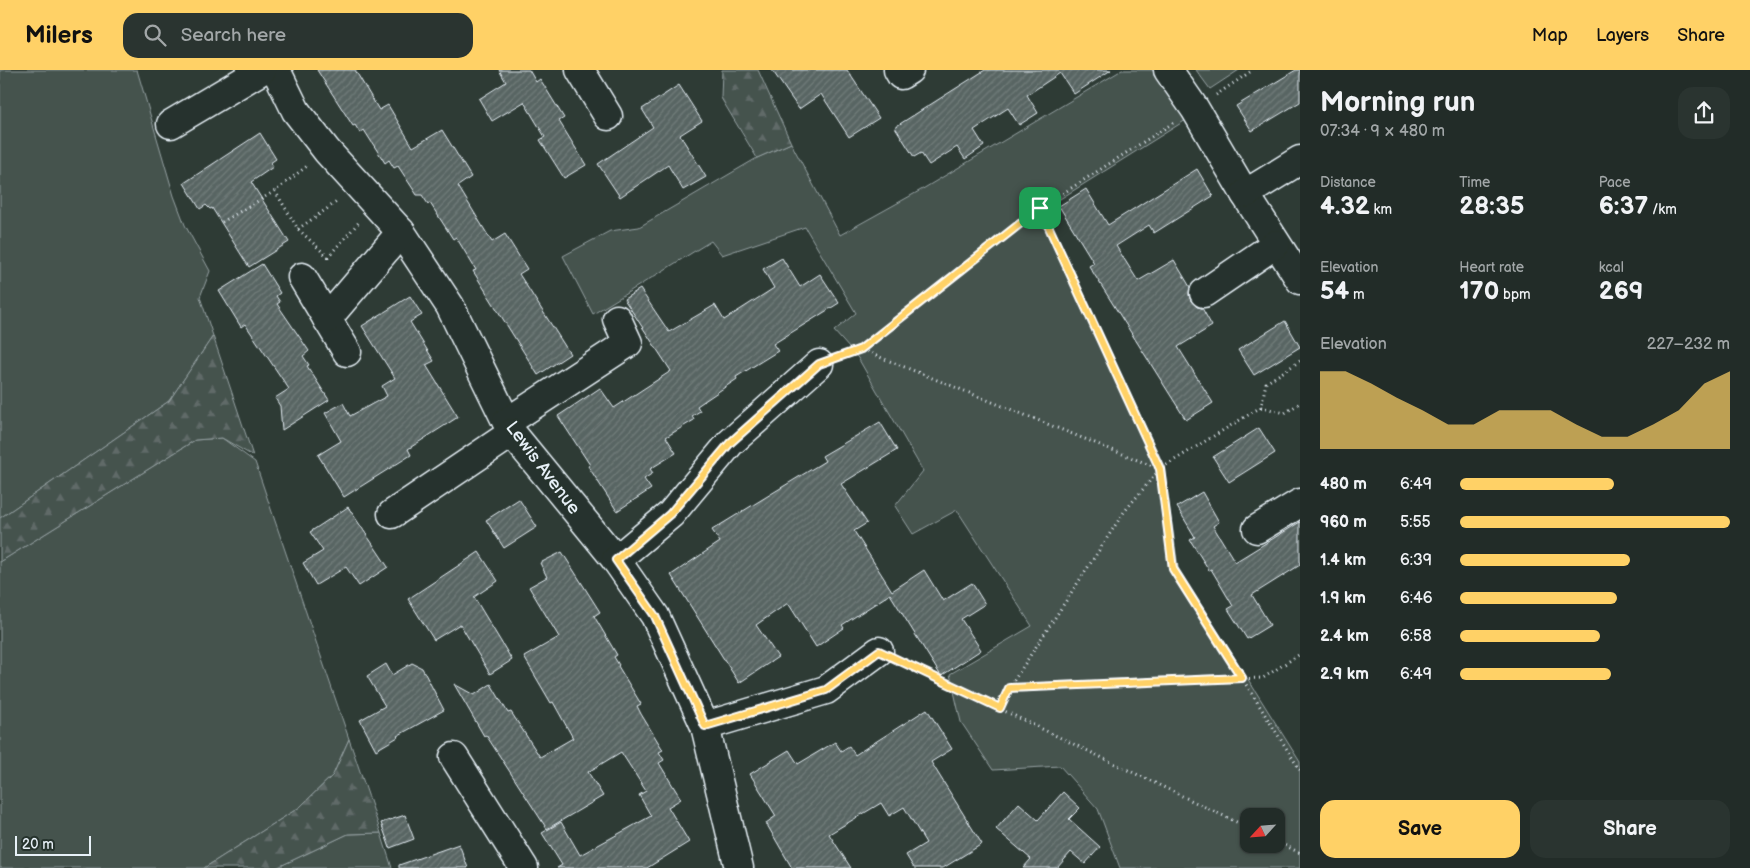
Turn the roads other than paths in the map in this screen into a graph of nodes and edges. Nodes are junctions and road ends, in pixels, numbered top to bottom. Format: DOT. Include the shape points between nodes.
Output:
graph roads {
  1 [pos="262,70"];
  2 [pos="276,70"];
  3 [pos="580,70"];
  4 [pos="898,70"];
  5 [pos="909,70"];
  6 [pos="1168,70"];
  7 [pos="608,116"];
  8 [pos="171,124"];
  9 [pos="1300,160"];
  10 [pos="1245,194"];
  11 [pos="402,232"];
  12 [pos="1276,244"];
  13 [pos="302,277"];
  14 [pos="1300,280"];
  15 [pos="1204,293"];
  16 [pos="327,319"];
  17 [pos="617,319"];
  18 [pos="347,352"];
  19 [pos="819,364"];
  20 [pos="510,427"];
  21 [pos="1300,503"];
  22 [pos="392,514"];
  23 [pos="1257,529"];
  24 [pos="616,560"];
  25 [pos="879,651"];
  26 [pos="705,726"];
  27 [pos="454,757"];
  28 [pos="524,868"];
  29 [pos="739,868"];
  1 -- 8 [label="street"];
  2 -- 11 [label="street, Lewis Avenue" via="296,111"];
  3 -- 7 [label="street"];
  4 -- 5 [label="street" via="901,75"];
  6 -- 10 [label="street"];
  9 -- 10 [label="street"];
  10 -- 12 [label="street"];
  11 -- 16 [label="street"];
  11 -- 20 [label="street, Lewis Avenue" via="450,306"];
  12 -- 14 [label="street"];
  12 -- 15 [label="street"];
  13 -- 16 [label="street"];
  16 -- 18 [label="street"];
  17 -- 20 [label="street" via="628,343"];
  19 -- 24 [label="street" via="730,443 670,514"];
  20 -- 22 [label="street"];
  20 -- 24 [label="street, Lewis Avenue"];
  21 -- 23 [label="street"];
  24 -- 26 [label="street, Lewis Avenue" via="655,616"];
  25 -- 26 [label="street" via="826,690"];
  26 -- 29 [label="street, Lewis Avenue"];
  27 -- 28 [label="street"];
}
